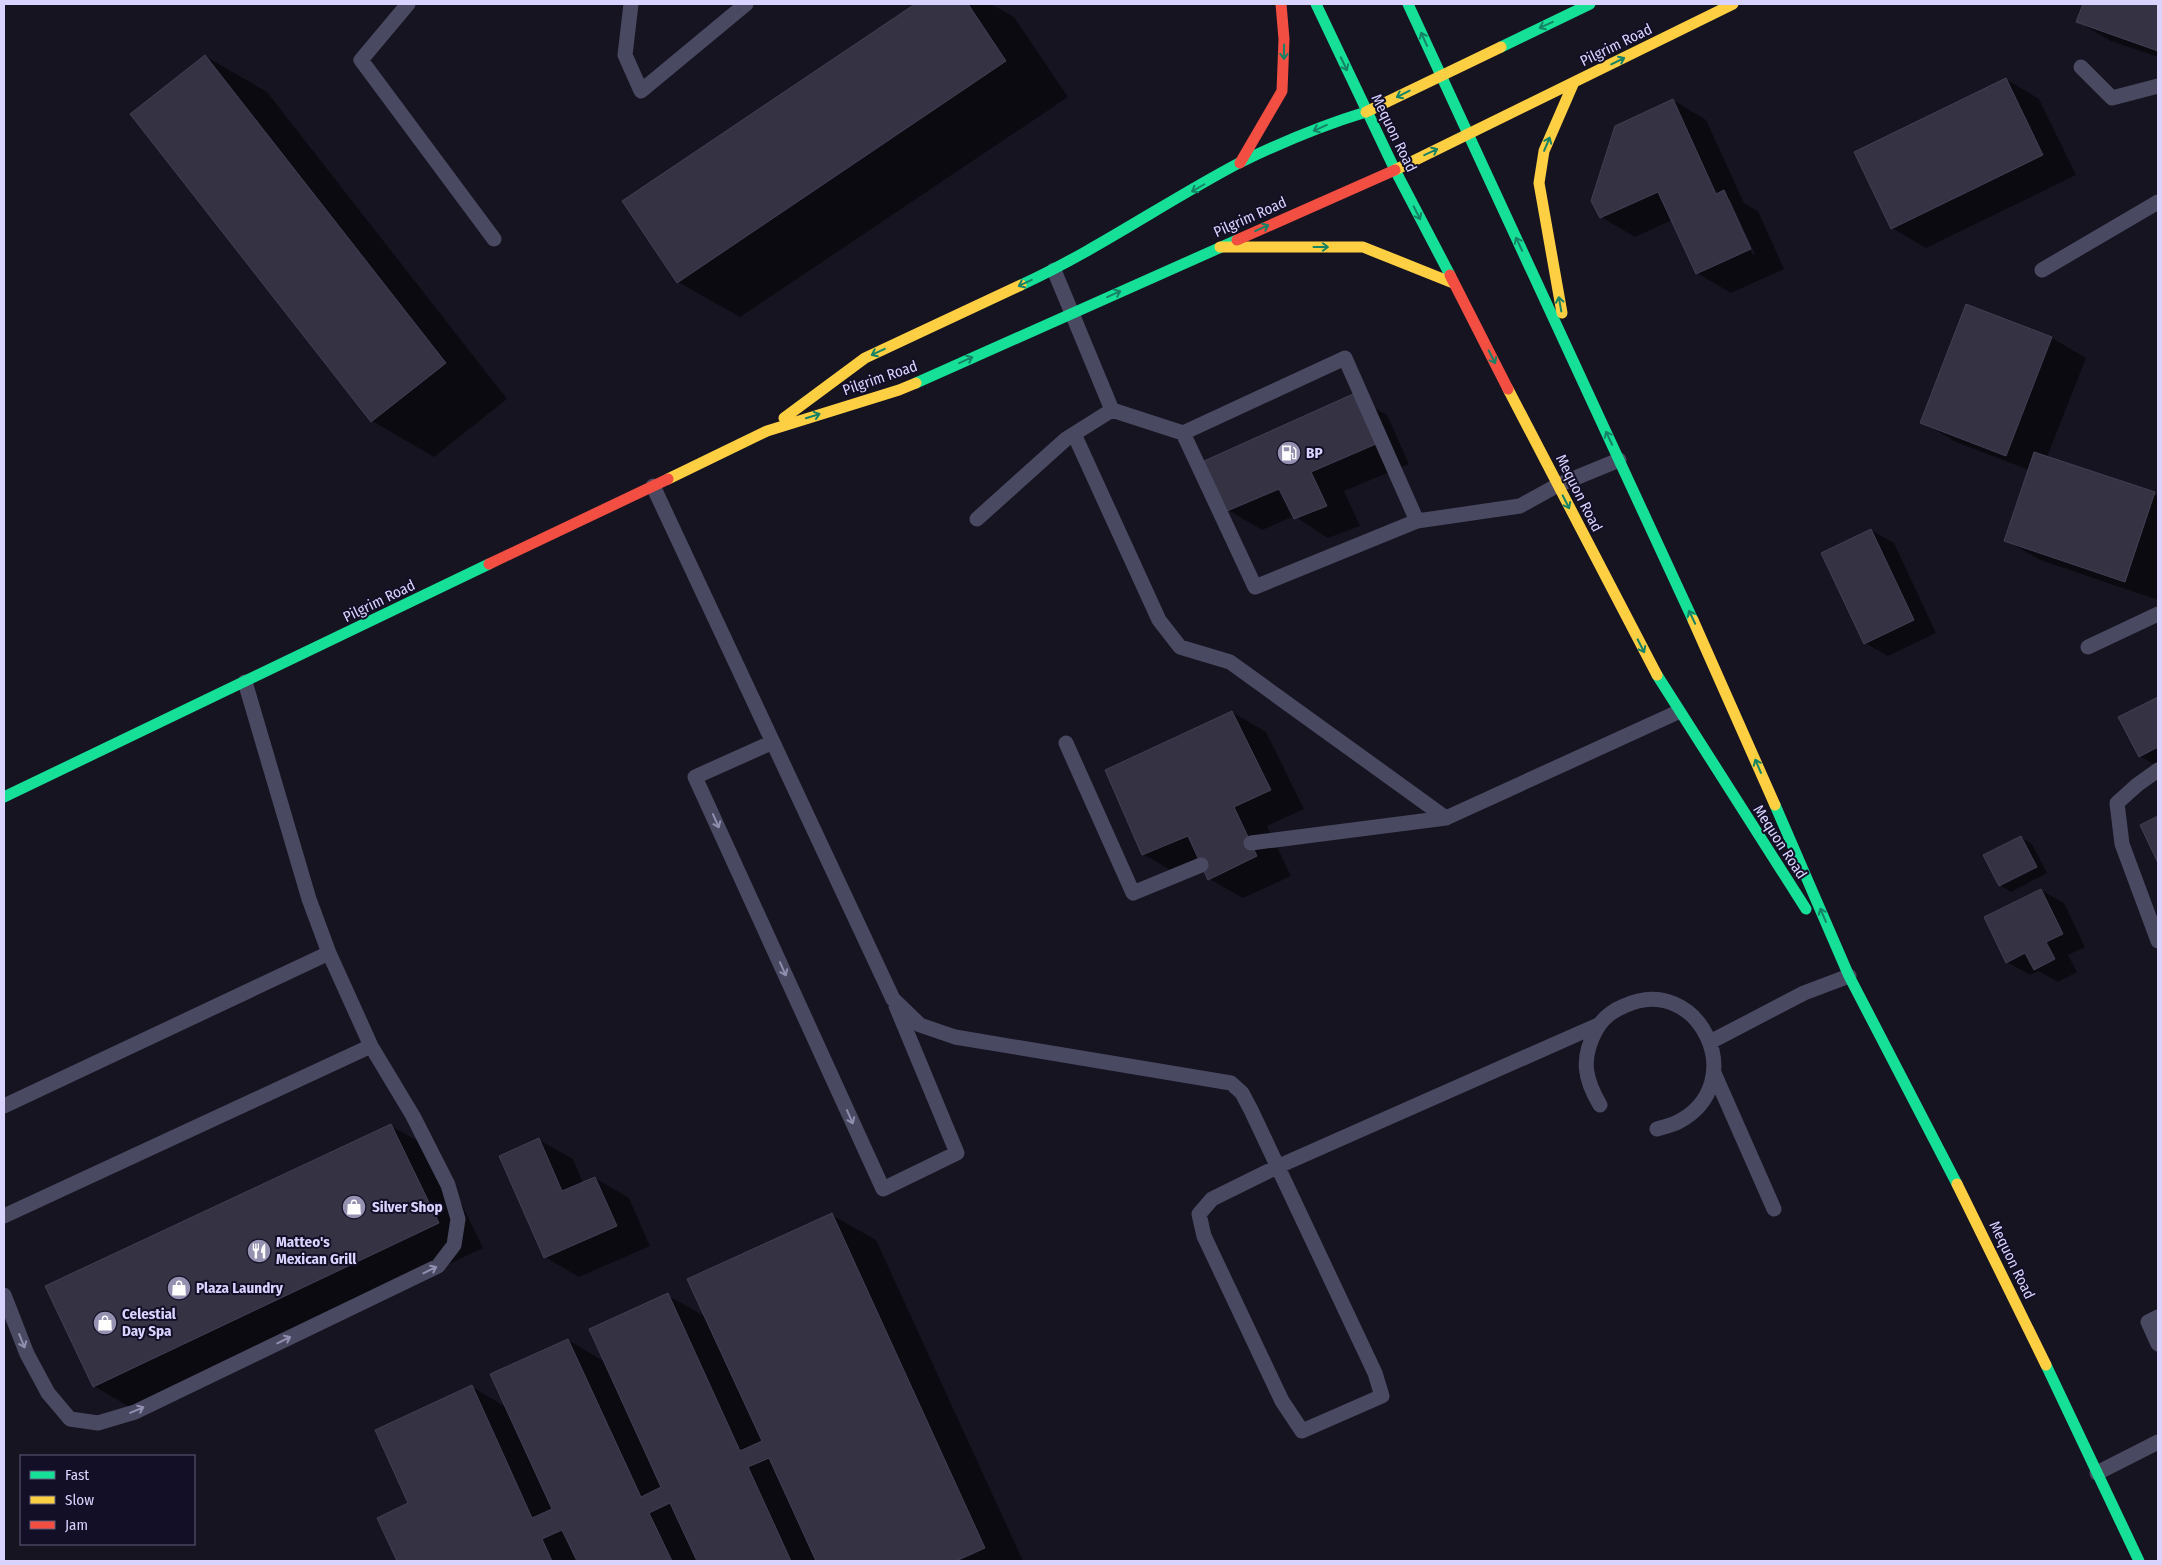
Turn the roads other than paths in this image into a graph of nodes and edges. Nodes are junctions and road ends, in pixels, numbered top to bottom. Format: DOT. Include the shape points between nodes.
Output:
graph roads {
  1 [pos="408,4"];
  2 [pos="631,4"];
  3 [pos="746,4"];
  4 [pos="1280,4"];
  5 [pos="1316,4"];
  6 [pos="1408,4"];
  7 [pos="1590,4"];
  8 [pos="1734,4"];
  9 [pos="2081,67"];
  10 [pos="1440,75"];
  11 [pos="1574,82"];
  12 [pos="2158,86"];
  13 [pos="1366,112"];
  14 [pos="1468,135"];
  15 [pos="1240,163"];
  16 [pos="1394,170"];
  17 [pos="2158,202"];
  18 [pos="494,239"];
  19 [pos="1220,247"];
  20 [pos="1054,270"];
  21 [pos="2042,270"];
  22 [pos="1453,283"];
  23 [pos="1072,313"];
  24 [pos="1569,352"];
  25 [pos="1112,410"];
  26 [pos="767,430"];
  27 [pos="1183,433"];
  28 [pos="1074,434"];
  29 [pos="1619,460"];
  30 [pos="1558,485"];
  31 [pos="653,486"];
  32 [pos="977,519"];
  33 [pos="1416,521"];
  34 [pos="2158,614"];
  35 [pos="2088,646"];
  36 [pos="245,682"];
  37 [pos="1678,712"];
  38 [pos="773,742"];
  39 [pos="1066,743"];
  40 [pos="2158,770"];
  41 [pos="4,797"];
  42 [pos="1446,818"];
  43 [pos="1251,843"];
  44 [pos="1201,865"];
  45 [pos="2158,941"];
  46 [pos="330,953"];
  47 [pos="1849,976"];
  48 [pos="893,999"];
  49 [pos="1598,1025"];
  50 [pos="1710,1042"];
  51 [pos="371,1046"];
  52 [pos="1714,1073"];
  53 [pos="1600,1105"];
  54 [pos="4,1106"];
  55 [pos="1656,1129"];
  56 [pos="1279,1166"];
  57 [pos="1774,1209"];
  58 [pos="4,1216"];
  59 [pos="4,1296"];
  60 [pos="2158,1317"];
  61 [pos="2158,1344"];
  62 [pos="2158,1442"];
  63 [pos="2097,1474"];
  64 [pos="2139,1561"];
  1 -- 18 [label="lane" via="361,60"];
  2 -- 3 [label="lane" via="625,55 641,91"];
  4 -- 15 [label="main road, one-way" via="1284,40 1282,91"];
  5 -- 13 [label="main road, Mequon Road, one-way"];
  10 -- 6 [label="main road, Mequon Road, one-way"];
  7 -- 10 [label="main road, Pilgrim Road, one-way"];
  11 -- 8 [label="main road, Pilgrim Road, one-way"];
  9 -- 12 [label="lane" via="2112,98"];
  10 -- 13 [label="main road, Pilgrim Road, one-way"];
  10 -- 14 [label="main road, Mequon Road"];
  11 -- 14 [label="main road, Pilgrim Road"];
  24 -- 11 [label="main road, one-way" via="1539,183 1544,151"];
  13 -- 15 [label="main road, Pilgrim Road, one-way" via="1331,123"];
  13 -- 16 [label="main road, Mequon Road"];
  16 -- 14 [label="main road, Pilgrim Road, one-way"];
  24 -- 14 [label="main road, Mequon Road, one-way"];
  15 -- 20 [label="main road, Pilgrim Road, one-way"];
  19 -- 16 [label="main road, Pilgrim Road, one-way"];
  16 -- 22 [label="main road, Mequon Road, one-way"];
  17 -- 21 [label="lane"];
  19 -- 22 [label="main road, one-way" via="1363,248"];
  23 -- 19 [label="main road, Pilgrim Road, one-way"];
  20 -- 23 [label="lane"];
  20 -- 26 [label="main road, Pilgrim Road, one-way" via="865,358"];
  22 -- 30 [label="main road, Mequon Road, one-way"];
  23 -- 25 [label="lane"];
  26 -- 23 [label="main road, Pilgrim Road, one-way" via="899,390"];
  29 -- 24 [label="main road, Mequon Road, one-way"];
  25 -- 27 [label="lane"];
  25 -- 28 [label="lane"];
  26 -- 31 [label="main road, Pilgrim Road"];
  27 -- 33 [label="lane" via="1255,587"];
  27 -- 33 [label="lane" via="1344,358"];
  28 -- 32 [label="lane"];
  28 -- 42 [label="lane" via="1159,620 1180,647 1230,662"];
  29 -- 30 [label="lane"];
  47 -- 29 [label="main road, Mequon Road, one-way" via="1712,660"];
  30 -- 33 [label="lane" via="1520,506"];
  30 -- 37 [label="main road, Mequon Road, one-way"];
  31 -- 36 [label="main road, Pilgrim Road"];
  31 -- 38 [label="lane"];
  34 -- 35 [label="lane"];
  36 -- 41 [label="main road, Pilgrim Road"];
  36 -- 46 [label="lane" via="309,899"];
  37 -- 42 [label="lane"];
  37 -- 47 [label="main road, Mequon Road"];
  38 -- 48 [label="lane"];
  38 -- 48 [label="lane, one-way" via="695,777 883,1189 957,1153"];
  39 -- 44 [label="lane" via="1133,893"];
  40 -- 45 [label="lane" via="2117,803 2122,844"];
  42 -- 43 [label="lane"];
  46 -- 51 [label="lane"];
  46 -- 54 [label="lane"];
  47 -- 50 [label="lane" via="1804,993"];
  47 -- 63 [label="main road, Mequon Road" via="1986,1240"];
  48 -- 56 [label="lane" via="920,1025 955,1037 1231,1083 1242,1093"];
  49 -- 50 [label="lane" via="1613,1010 1633,1001 1654,999 1675,1004 1692,1015"];
  49 -- 53 [label="lane" via="1588,1044 1585,1065 1589,1086"];
  49 -- 56 [label="lane"];
  50 -- 52 [label="lane" via="1714,1052"];
  51 -- 58 [label="lane"];
  59 -- 51 [label="lane, one-way" via="27,1354 48,1393 70,1419 98,1423 135,1412 438,1266 454,1245 458,1219 448,1185 418,1124"];
  52 -- 55 [label="lane" via="1708,1094 1695,1111 1677,1123"];
  52 -- 57 [label="lane"];
  56 -- 56 [label="lane" via="1375,1373 1382,1396 1302,1431 1282,1402 1204,1236 1199,1214 1212,1199"];
  60 -- 61 [label="lane" via="2148,1322"];
  62 -- 63 [label="lane"];
  63 -- 64 [label="main road, Mequon Road"];
}
